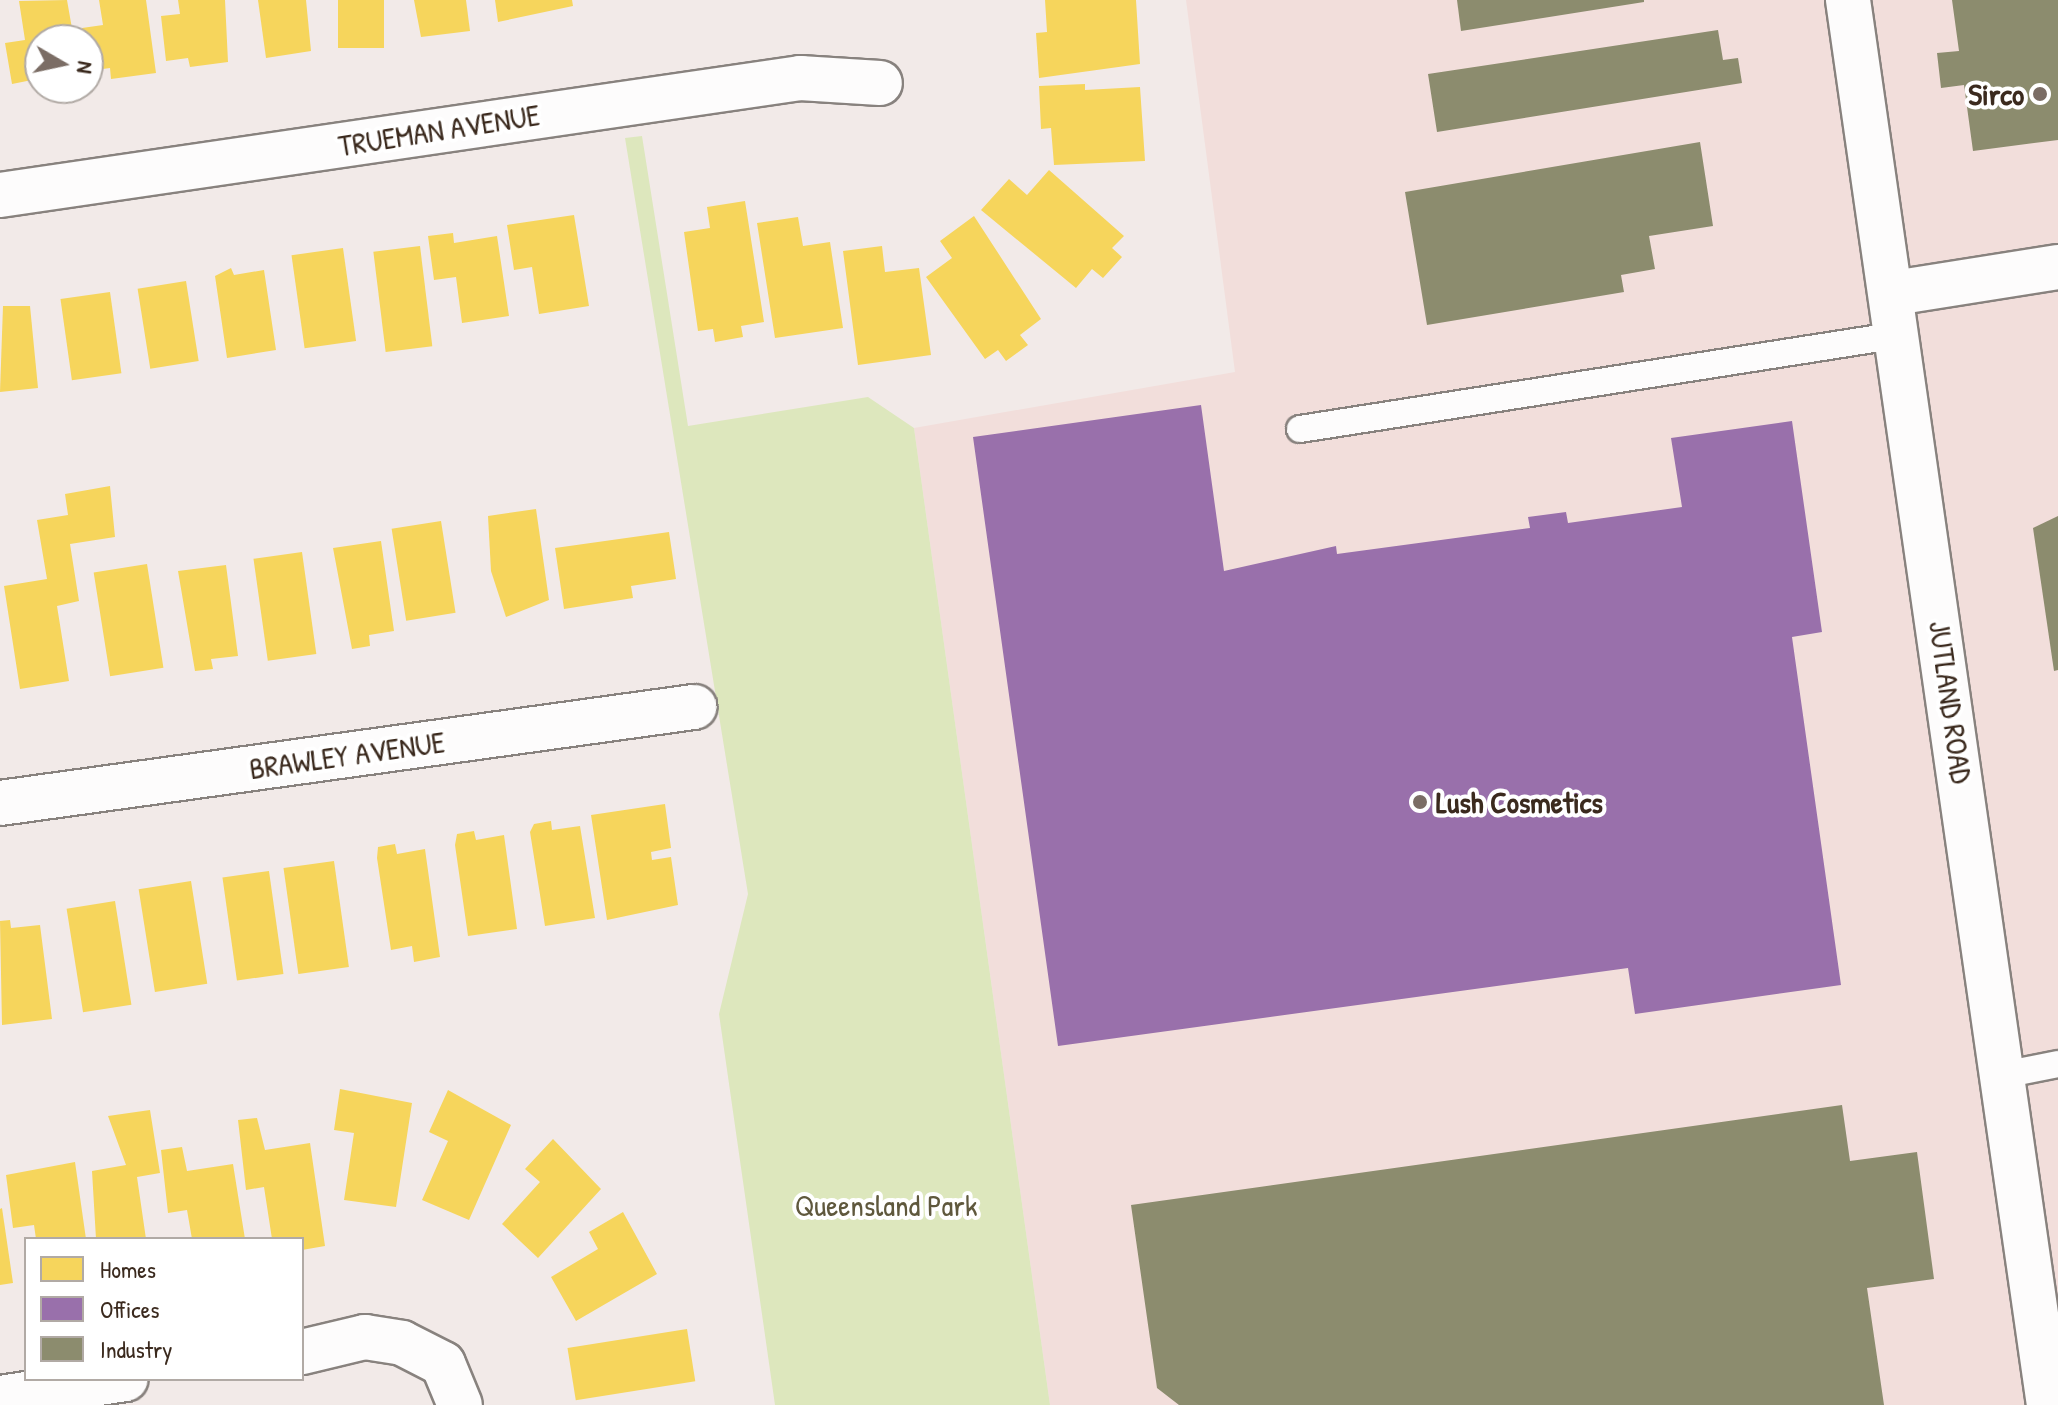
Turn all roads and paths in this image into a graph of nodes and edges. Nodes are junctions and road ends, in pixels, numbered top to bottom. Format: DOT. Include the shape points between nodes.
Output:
graph roads {
  1 [pos="1848,0"];
  2 [pos="880,83"];
  3 [pos="0,195"];
  4 [pos="2058,267"];
  5 [pos="1896,314"];
  6 [pos="1300,429"];
  7 [pos="694,707"];
  8 [pos="0,803"];
  9 [pos="2058,1064"];
  10 [pos="2003,1075"];
  11 [pos="304,1352"];
  12 [pos="113,1381"];
  13 [pos="0,1398"];
  14 [pos="460,1405"];
  15 [pos="2049,1405"];
  1 -- 5 [label="street, JUTLAND ROAD"];
  2 -- 3 [label="street, TRUEMAN AVENUE" via="800,78"];
  4 -- 5 [label="street"];
  5 -- 6 [label="lane"];
  5 -- 10 [label="street, JUTLAND ROAD"];
  7 -- 8 [label="street, BRAWLEY AVENUE"];
  9 -- 10 [label="lane"];
  10 -- 15 [label="street, JUTLAND ROAD"];
  11 -- 14 [label="street" via="365,1337 402,1343 443,1364"];
  12 -- 13 [label="street"];
}
